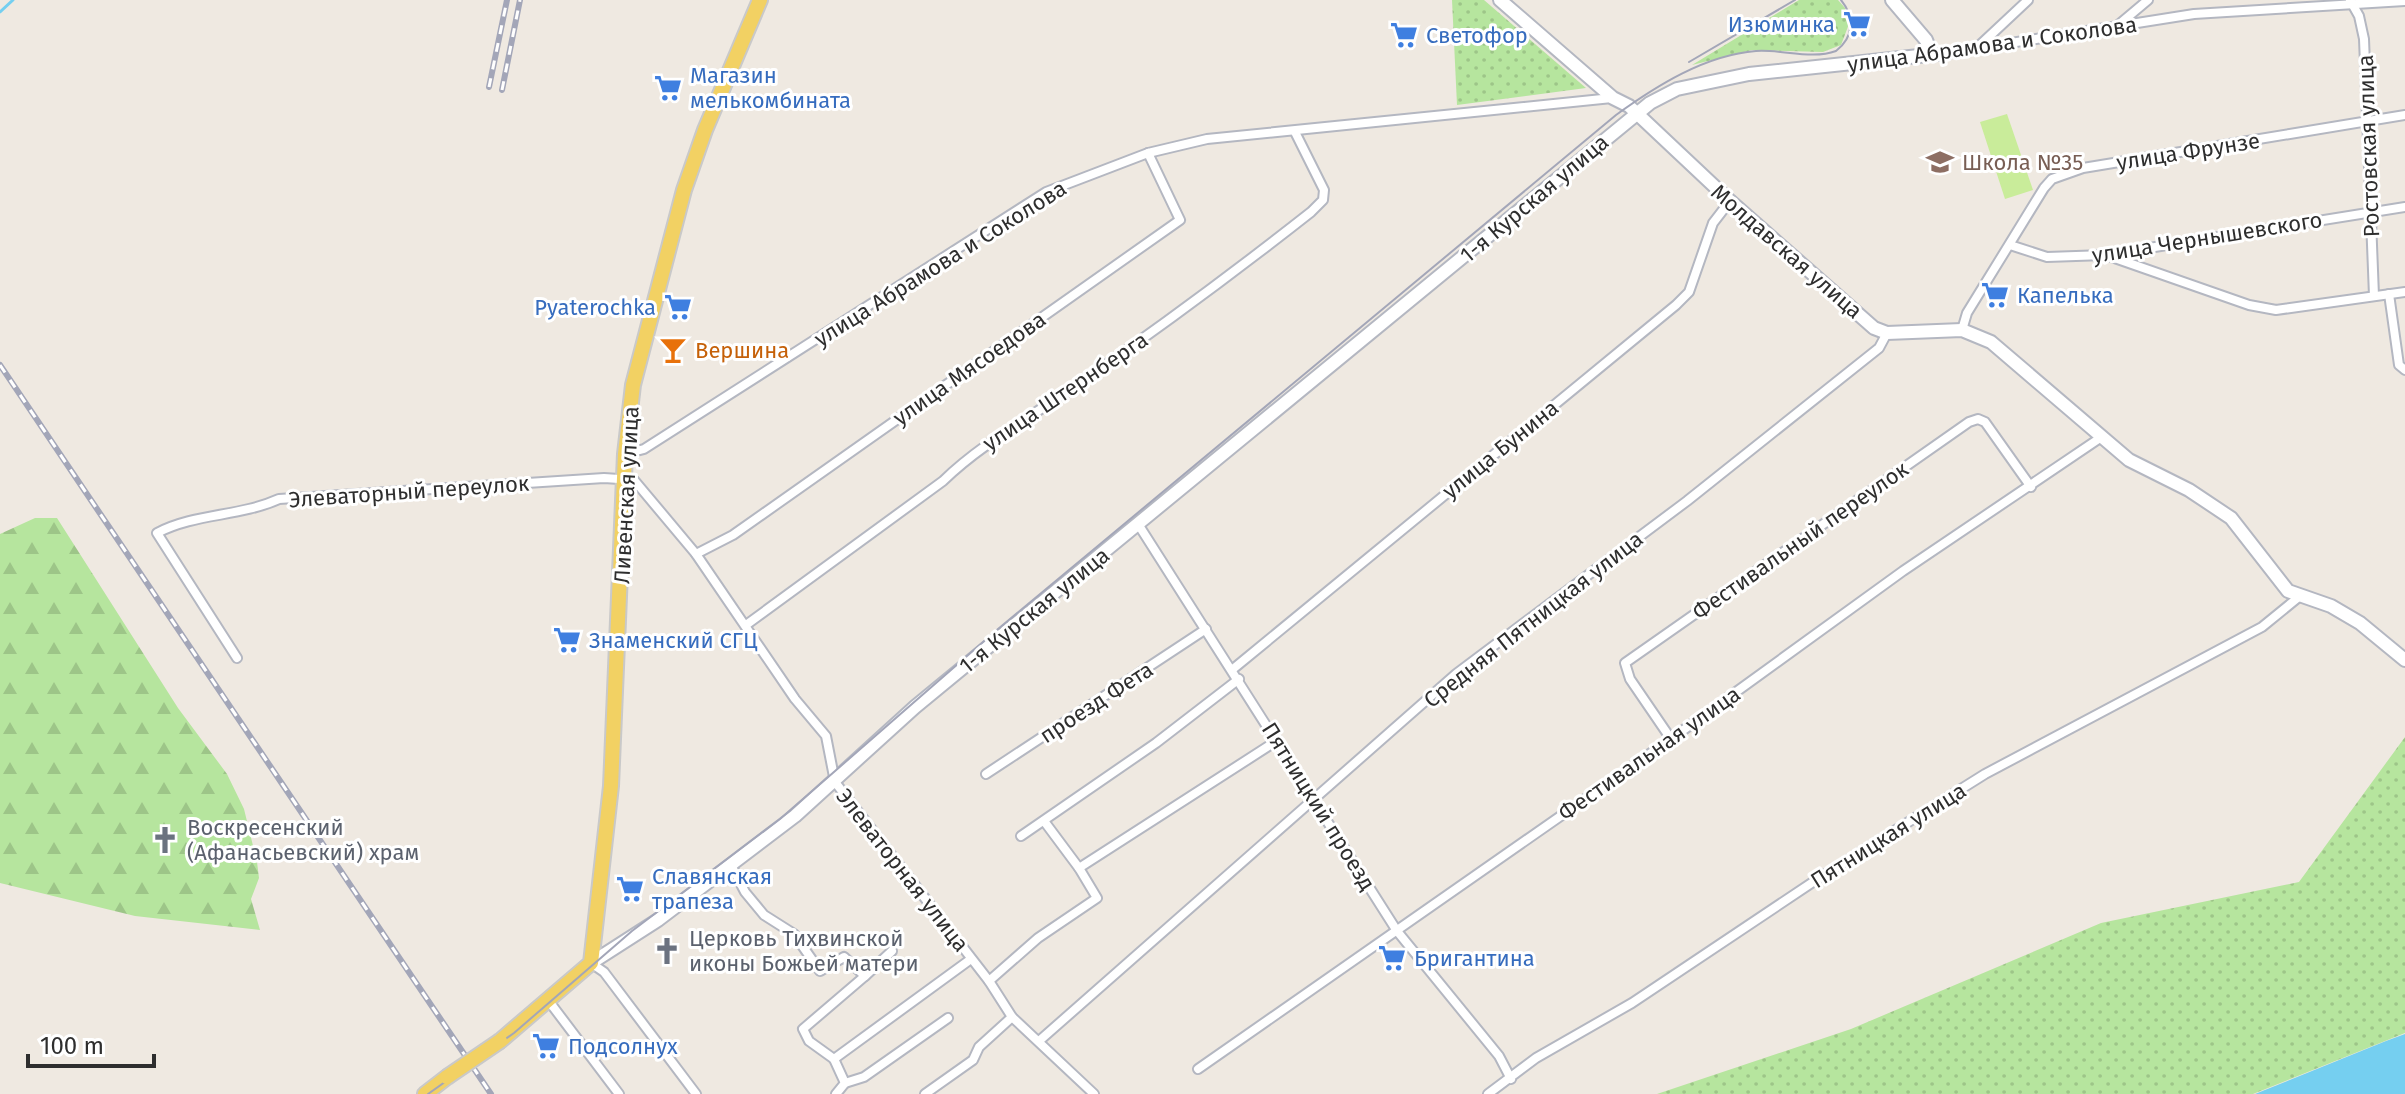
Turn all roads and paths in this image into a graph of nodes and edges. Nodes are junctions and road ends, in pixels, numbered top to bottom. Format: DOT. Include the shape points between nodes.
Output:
graph roads {
  1 [pos="760,0"];
  2 [pos="1500,0"];
  3 [pos="1892,0"];
  4 [pos="2028,0"];
  5 [pos="2148,0"];
  6 [pos="2396,1"];
  7 [pos="2405,1"];
  8 [pos="2351,3"];
  9 [pos="2285,4"];
  10 [pos="2117,26"];
  11 [pos="1980,46"];
  12 [pos="1947,53"];
  13 [pos="1932,55"];
  14 [pos="1613,98"];
  15 [pos="1635,113"];
  16 [pos="2405,115"];
  17 [pos="2366,123"];
  18 [pos="1295,132"];
  19 [pos="1148,153"];
  20 [pos="1730,201"];
  21 [pos="2405,207"];
  22 [pos="2371,212"];
  23 [pos="2010,245"];
  24 [pos="2105,255"];
  25 [pos="2405,292"];
  26 [pos="2389,294"];
  27 [pos="2374,296"];
  28 [pos="1962,330"];
  29 [pos="1887,333"];
  30 [pos="2405,370"];
  31 [pos="2100,438"];
  32 [pos="625,454"];
  33 [pos="625,478"];
  34 [pos="2031,487"];
  35 [pos="1138,524"];
  36 [pos="696,554"];
  37 [pos="2300,596"];
  38 [pos="746,625"];
  39 [pos="1206,629"];
  40 [pos="237,658"];
  41 [pos="2405,660"];
  42 [pos="1233,669"];
  43 [pos="1239,679"];
  44 [pos="1671,739"];
  45 [pos="1278,740"];
  46 [pos="986,774"];
  47 [pos="835,782"];
  48 [pos="1312,802"];
  49 [pos="1044,821"];
  50 [pos="1021,836"];
  51 [pos="731,865"];
  52 [pos="1079,868"];
  53 [pos="1397,931"];
  54 [pos="892,951"];
  55 [pos="971,959"];
  56 [pos="591,963"];
  57 [pos="865,976"];
  58 [pos="989,981"];
  59 [pos="548,1000"];
  60 [pos="1012,1017"];
  61 [pos="948,1018"];
  62 [pos="1039,1041"];
  63 [pos="834,1059"];
  64 [pos="1198,1069"];
  65 [pos="1511,1079"];
  66 [pos="845,1083"];
  67 [pos="425,1094"];
  68 [pos="619,1094"];
  69 [pos="696,1094"];
  70 [pos="836,1094"];
  71 [pos="925,1094"];
  72 [pos="1094,1094"];
  73 [pos="1488,1094"];
  1 -- 32 [label="main road, Ливенская улица" via="684,190 633,385"];
  2 -- 14 [label="street, Молдавская улица"];
  3 -- 13 [label="street"];
  4 -- 11 [label="street"];
  5 -- 10 [label="street"];
  6 -- 7 [label="street, улица Абрамова и Соколова"];
  6 -- 8 [label="street, улица Абрамова и Соколова"];
  8 -- 9 [label="street, улица Абрамова и Соколова"];
  8 -- 17 [label="street, Ростовская улица" via="2364,39"];
  9 -- 10 [label="street, улица Абрамова и Соколова"];
  10 -- 11 [label="street, улица Абрамова и Соколова"];
  11 -- 12 [label="street, улица Абрамова и Соколова"];
  12 -- 13 [label="street, улица Абрамова и Соколова"];
  13 -- 15 [label="street, улица Абрамова и Соколова" via="1724,79 1677,89"];
  14 -- 15 [label="street, Молдавская улица"];
  14 -- 18 [label="street, улица Абрамова и Соколова"];
  15 -- 20 [label="street, Молдавская улица"];
  15 -- 35 [label="street, 1-я Курская улица"];
  16 -- 17 [label="street, улица Фрунзе"];
  17 -- 22 [label="street, Ростовская улица"];
  17 -- 23 [label="street, улица Фрунзе" via="2083,168 2052,179"];
  18 -- 19 [label="street, улица Абрамова и Соколова" via="1207,139"];
  18 -- 38 [label="street, улица Штернберга" via="1324,190 1323,200 1311,212 1213,289 969,455 943,481"];
  19 -- 32 [label="street, улица Абрамова и Соколова" via="1046,192 641,451"];
  19 -- 36 [label="street, улица Мясоедова" via="1180,220 733,535"];
  20 -- 29 [label="street, Молдавская улица" via="1864,320"];
  20 -- 42 [label="street, улица Бунина" via="1713,223 1689,292 1676,305"];
  21 -- 22 [label="street, улица Чернышевского"];
  22 -- 24 [label="street, улица Чернышевского"];
  22 -- 27 [label="street, Ростовская улица"];
  23 -- 24 [label="street, улица Чернышевского" via="2047,257"];
  23 -- 28 [label="street, улица Фрунзе" via="1967,313"];
  24 -- 27 [label="street" via="2276,310"];
  25 -- 26 [label="street"];
  26 -- 27 [label="street"];
  26 -- 30 [label="street" via="2399,365"];
  28 -- 29 [label="street"];
  28 -- 31 [label="street" via="1991,342"];
  29 -- 48 [label="street, Средняя Пятницкая улица" via="1879,348 1687,501 1456,674"];
  31 -- 34 [label="street, Фестивальная улица"];
  31 -- 37 [label="street" via="2231,518 2276,580"];
  32 -- 33 [label="main road, Ливенская улица"];
  33 -- 36 [label="street, Элеваторная улица" via="643,488"];
  33 -- 40 [label="street, Элеваторный переулок" via="279,499 254,510 180,521 157,533"];
  33 -- 56 [label="main road, Ливенская улица" via="611,786"];
  34 -- 44 [label="street, Фестивальная улица" via="1914,563"];
  34 -- 44 [label="street, Фестивальный переулок" via="1978,419 1878,485 1625,663 1630,679"];
  35 -- 39 [label="street, Пятницкий проезд"];
  35 -- 47 [label="street, 1-я Курская улица" via="915,707"];
  36 -- 38 [label="street, Элеваторная улица"];
  37 -- 41 [label="street" via="2360,623"];
  37 -- 65 [label="street, Пятницкая улица" via="2262,627 1985,774 1632,1003 1536,1058"];
  38 -- 47 [label="street, Элеваторная улица" via="826,736"];
  39 -- 42 [label="street, Пятницкий проезд"];
  39 -- 46 [label="street, проезд Фета"];
  42 -- 43 [label="street, Пятницкий проезд"];
  43 -- 45 [label="street, Пятницкий проезд"];
  43 -- 49 [label="street"];
  44 -- 53 [label="street, Фестивальная улица"];
  45 -- 48 [label="street, Пятницкий проезд"];
  45 -- 52 [label="street"];
  47 -- 51 [label="street, 1-я Курская улица"];
  47 -- 55 [label="street, Элеваторная улица"];
  48 -- 53 [label="street, Пятницкий проезд"];
  48 -- 62 [label="street, Средняя Пятницкая улица"];
  49 -- 50 [label="street"];
  49 -- 52 [label="street"];
  51 -- 56 [label="street, 1-я Курская улица"];
  51 -- 57 [label="street" via="764,915 794,934 820,971 844,957"];
  52 -- 58 [label="street" via="1097,898 1038,938"];
  53 -- 64 [label="street, Фестивальная улица"];
  53 -- 65 [label="street, Пятницкий проезд" via="1499,1056"];
  54 -- 57 [label="street"];
  55 -- 58 [label="street, Элеваторная улица"];
  55 -- 63 [label="street"];
  56 -- 59 [label="main road, 1-я Курская улица"];
  56 -- 69 [label="street" via="604,972"];
  57 -- 63 [label="street" via="803,1029 809,1041"];
  58 -- 60 [label="street, Элеваторная улица"];
  59 -- 67 [label="main road, 1-я Курская улица, bridge"];
  59 -- 68 [label="street"];
  60 -- 62 [label="street, Элеваторная улица"];
  60 -- 71 [label="street" via="979,1047 973,1060"];
  61 -- 66 [label="street" via="864,1077"];
  62 -- 72 [label="street, Элеваторная улица"];
  63 -- 66 [label="street"];
  65 -- 73 [label="street, Пятницкая улица"];
  66 -- 70 [label="street"];
}
